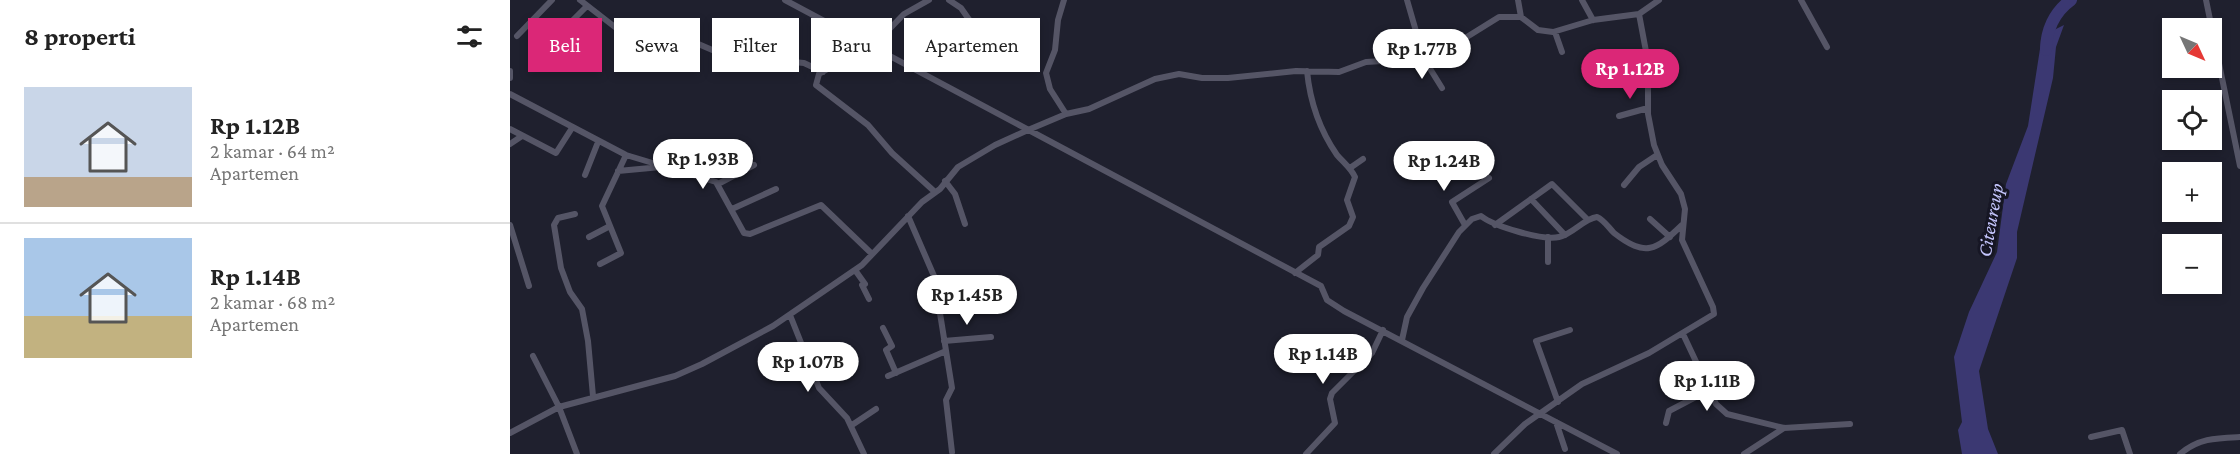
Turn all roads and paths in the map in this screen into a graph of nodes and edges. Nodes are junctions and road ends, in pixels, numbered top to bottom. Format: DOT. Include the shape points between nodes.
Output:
graph roads {
  1 [pos="552,0"];
  2 [pos="580,0"];
  3 [pos="785,0"];
  4 [pos="929,0"];
  5 [pos="949,0"];
  6 [pos="1064,0"];
  7 [pos="1407,0"];
  8 [pos="1518,0"];
  9 [pos="1582,0"];
  10 [pos="1659,0"];
  11 [pos="1801,0"];
  12 [pos="2206,0"];
  13 [pos="587,6"];
  14 [pos="1638,14"];
  15 [pos="1521,16"];
  16 [pos="575,18"];
  17 [pos="817,18"];
  18 [pos="968,18"];
  19 [pos="1593,20"];
  20 [pos="892,26"];
  21 [pos="1555,32"];
  22 [pos="517,36"];
  23 [pos="1827,46"];
  24 [pos="1562,52"];
  25 [pos="1424,59"];
  26 [pos="811,66"];
  27 [pos="510,71"];
  28 [pos="1307,71"];
  29 [pos="823,72"];
  30 [pos="922,72"];
  31 [pos="510,78"];
  32 [pos="1442,88"];
  33 [pos="510,94"];
  34 [pos="1648,108"];
  35 [pos="1066,114"];
  36 [pos="1619,116"];
  37 [pos="572,128"];
  38 [pos="510,129"];
  39 [pos="1028,130"];
  40 [pos="522,136"];
  41 [pos="598,142"];
  42 [pos="510,144"];
  43 [pos="626,155"];
  44 [pos="1657,155"];
  45 [pos="1363,159"];
  46 [pos="754,165"];
  47 [pos="2240,166"];
  48 [pos="665,167"];
  49 [pos="1350,168"];
  50 [pos="618,171"];
  51 [pos="585,175"];
  52 [pos="1489,178"];
  53 [pos="945,181"];
  54 [pos="718,184"];
  55 [pos="1624,185"];
  56 [pos="776,189"];
  57 [pos="935,192"];
  58 [pos="1531,199"];
  59 [pos="732,209"];
  60 [pos="575,214"];
  61 [pos="908,216"];
  62 [pos="1650,219"];
  63 [pos="1588,220"];
  64 [pos="965,224"];
  65 [pos="510,225"];
  66 [pos="1465,225"];
  67 [pos="1495,225"];
  68 [pos="1683,225"];
  69 [pos="610,226"];
  70 [pos="1565,235"];
  71 [pos="589,237"];
  72 [pos="1548,237"];
  73 [pos="1670,237"];
  74 [pos="872,254"];
  75 [pos="1548,261"];
  76 [pos="600,264"];
  77 [pos="855,270"];
  78 [pos="1295,273"];
  79 [pos="529,286"];
  80 [pos="869,299"];
  81 [pos="790,315"];
  82 [pos="883,328"];
  83 [pos="1383,330"];
  84 [pos="1570,330"];
  85 [pos="1683,334"];
  86 [pos="991,337"];
  87 [pos="1402,340"];
  88 [pos="944,341"];
  89 [pos="946,351"];
  90 [pos="533,356"];
  91 [pos="896,373"];
  92 [pos="888,376"];
  93 [pos="1709,390"];
  94 [pos="593,396"];
  95 [pos="1558,402"];
  96 [pos="559,407"];
  97 [pos="876,409"];
  98 [pos="1541,413"];
  99 [pos="1556,421"];
  100 [pos="1666,423"];
  101 [pos="1850,424"];
  102 [pos="852,425"];
  103 [pos="1784,428"];
  104 [pos="510,433"];
  105 [pos="2091,437"];
  106 [pos="2240,437"];
  107 [pos="1565,449"];
  108 [pos="952,452"];
  109 [pos="577,454"];
  110 [pos="864,454"];
  111 [pos="1306,454"];
  112 [pos="1494,454"];
  113 [pos="1617,454"];
  114 [pos="1744,454"];
  115 [pos="2130,454"];
  116 [pos="2180,454"];
  1 -- 22 [label="street"];
  2 -- 13 [label="street"];
  3 -- 17 [label="street"];
  4 -- 20 [label="street" via="904,14"];
  5 -- 18 [label="street"];
  6 -- 35 [label="street" via="1046,74 1050,89"];
  7 -- 25 [label="street"];
  8 -- 15 [label="street"];
  9 -- 19 [label="street"];
  10 -- 14 [label="street"];
  11 -- 23 [label="street"];
  12 -- 47 [label="street"];
  13 -- 16 [label="street"];
  13 -- 26 [label="street" via="629,38 641,23 647,22 738,61 774,67 793,62"];
  14 -- 19 [label="street"];
  14 -- 34 [label="street" via="1648,62"];
  15 -- 21 [label="street" via="1538,30"];
  15 -- 25 [label="street" via="1499,17 1442,54"];
  19 -- 21 [label="street"];
  21 -- 24 [label="street"];
  25 -- 28 [label="street" via="1366,62 1340,72"];
  25 -- 32 [label="street"];
  27 -- 31 [label="street"];
  28 -- 35 [label="street" via="1228,78 1164,76 1089,109"];
  28 -- 49 [label="street" via="1311,102 1319,123"];
  29 -- 57 [label="street" via="815,82 819,87 868,125"];
  30 -- 39 [label="street"];
  33 -- 37 [label="street"];
  34 -- 36 [label="street"];
  34 -- 44 [label="street"];
  35 -- 39 [label="street"];
  37 -- 40 [label="street" via="558,153"];
  37 -- 41 [label="street"];
  38 -- 40 [label="street"];
  39 -- 53 [label="street" via="971,158"];
  39 -- 78 [label="street"];
  40 -- 42 [label="street"];
  41 -- 43 [label="street"];
  41 -- 51 [label="street"];
  43 -- 48 [label="street"];
  43 -- 50 [label="street"];
  44 -- 55 [label="street" via="1639,167"];
  44 -- 68 [label="street" via="1681,194 1685,209"];
  45 -- 49 [label="street"];
  46 -- 54 [label="street"];
  48 -- 50 [label="street"];
  48 -- 54 [label="street"];
  49 -- 78 [label="street" via="1355,177 1347,200 1353,217 1349,226 1321,245 1318,255"];
  50 -- 69 [label="street" via="603,201"];
  52 -- 66 [label="street" via="1452,202"];
  53 -- 57 [label="street"];
  53 -- 64 [label="street" via="955,194"];
  54 -- 59 [label="street"];
  56 -- 59 [label="street"];
  57 -- 61 [label="street"];
  58 -- 63 [label="street" via="1555,184"];
  58 -- 67 [label="street"];
  58 -- 70 [label="street"];
  59 -- 74 [label="street" via="741,230 750,234 820,205"];
  60 -- 94 [label="street" via="558,219 554,225 561,268 582,309"];
  61 -- 74 [label="street"];
  61 -- 88 [label="street" via="934,276"];
  62 -- 73 [label="street"];
  63 -- 70 [label="street"];
  63 -- 73 [label="street" via="1599,217 1638,248 1652,249"];
  65 -- 79 [label="street"];
  66 -- 67 [label="street" via="1479,216"];
  66 -- 87 [label="street" via="1408,313"];
  67 -- 72 [label="street"];
  68 -- 73 [label="street"];
  68 -- 85 [label="street" via="1682,240 1714,310 1711,318"];
  69 -- 71 [label="street"];
  69 -- 76 [label="street" via="621,253"];
  70 -- 72 [label="street"];
  72 -- 75 [label="street"];
  74 -- 77 [label="street"];
  77 -- 80 [label="street"];
  77 -- 81 [label="street"];
  78 -- 83 [label="street" via="1321,286 1327,300"];
  81 -- 94 [label="street" via="675,376"];
  81 -- 102 [label="street" via="819,388"];
  82 -- 91 [label="street" via="892,346 886,350"];
  83 -- 87 [label="street"];
  83 -- 111 [label="street" via="1372,353 1332,393 1335,423"];
  84 -- 95 [label="street" via="1536,341"];
  85 -- 93 [label="street"];
  85 -- 95 [label="street" via="1582,384"];
  86 -- 88 [label="street"];
  87 -- 98 [label="street"];
  88 -- 89 [label="street"];
  89 -- 91 [label="street"];
  89 -- 108 [label="street" via="952,388 946,400"];
  90 -- 96 [label="street"];
  91 -- 92 [label="street"];
  93 -- 100 [label="street" via="1669,411"];
  93 -- 103 [label="street" via="1727,414"];
  94 -- 96 [label="street"];
  95 -- 98 [label="street"];
  96 -- 104 [label="street"];
  96 -- 109 [label="street"];
  97 -- 102 [label="street"];
  98 -- 99 [label="street"];
  98 -- 112 [label="street"];
  99 -- 107 [label="street"];
  99 -- 113 [label="street"];
  101 -- 103 [label="street"];
  102 -- 110 [label="street"];
  103 -- 114 [label="street"];
  105 -- 115 [label="street" via="2122,430"];
  106 -- 116 [label="street" via="2210,438"];
}
